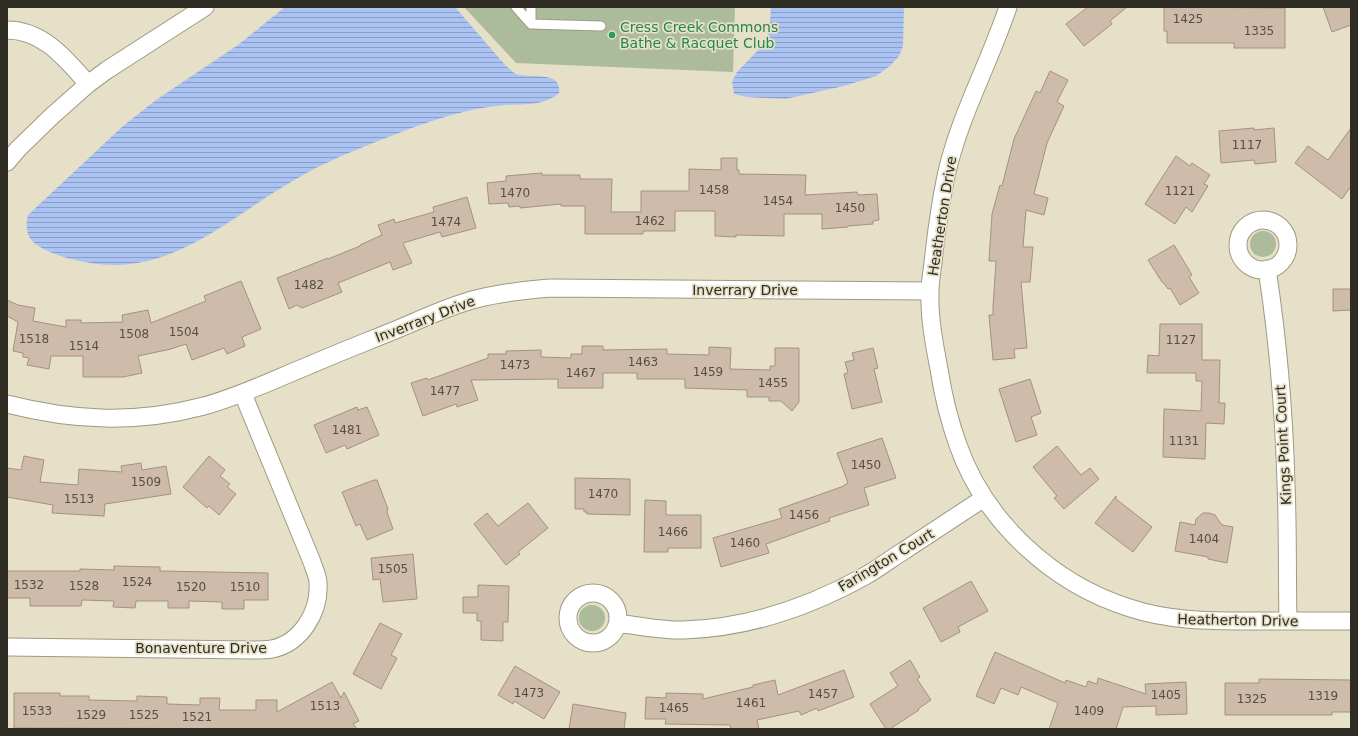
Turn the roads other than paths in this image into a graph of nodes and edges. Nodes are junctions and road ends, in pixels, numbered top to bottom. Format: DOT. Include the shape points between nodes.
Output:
graph roads {
  1 [pos="205,7"];
  2 [pos="516,7"];
  3 [pos="531,7"];
  4 [pos="1008,7"];
  5 [pos="531,24"];
  6 [pos="601,26"];
  7 [pos="7,30"];
  8 [pos="88,84"];
  9 [pos="7,162"];
  10 [pos="1267,269"];
  11 [pos="930,291"];
  12 [pos="243,394"];
  13 [pos="7,404"];
  14 [pos="984,498"];
  15 [pos="1288,621"];
  16 [pos="1351,621"];
  17 [pos="618,623"];
  18 [pos="7,647"];
  1 -- 8 [label="street"];
  2 -- 5 [label="lane"];
  3 -- 5 [label="lane"];
  4 -- 11 [label="street, Heatherton Drive" via="963,117 951,158 935,238"];
  5 -- 6 [label="lane"];
  7 -- 8 [label="street" via="37,37 49,44 63,55"];
  8 -- 9 [label="street"];
  10 -- 15 [label="street, Kings Point Court" via="1281,389 1286,484"];
  11 -- 12 [label="street, Inverrary Drive" via="550,288 514,291 475,299 445,310"];
  11 -- 14 [label="street, Heatherton Drive" via="932,330 945,405 958,446"];
  12 -- 13 [label="street, Inverrary Drive" via="155,416 106,419 67,417"];
  12 -- 18 [label="street, Bonaventure Drive" via="318,582 318,596 310,620 299,634 278,647 253,650"];
  14 -- 15 [label="street, Heatherton Drive" via="1017,539 1052,569 1076,585 1105,599 1131,609 1169,618 1201,621"];
  14 -- 17 [label="street, Farington Court" via="866,575 826,596 764,619 725,627 683,630"];
  15 -- 16 [label="street, Heatherton Drive"];
}
